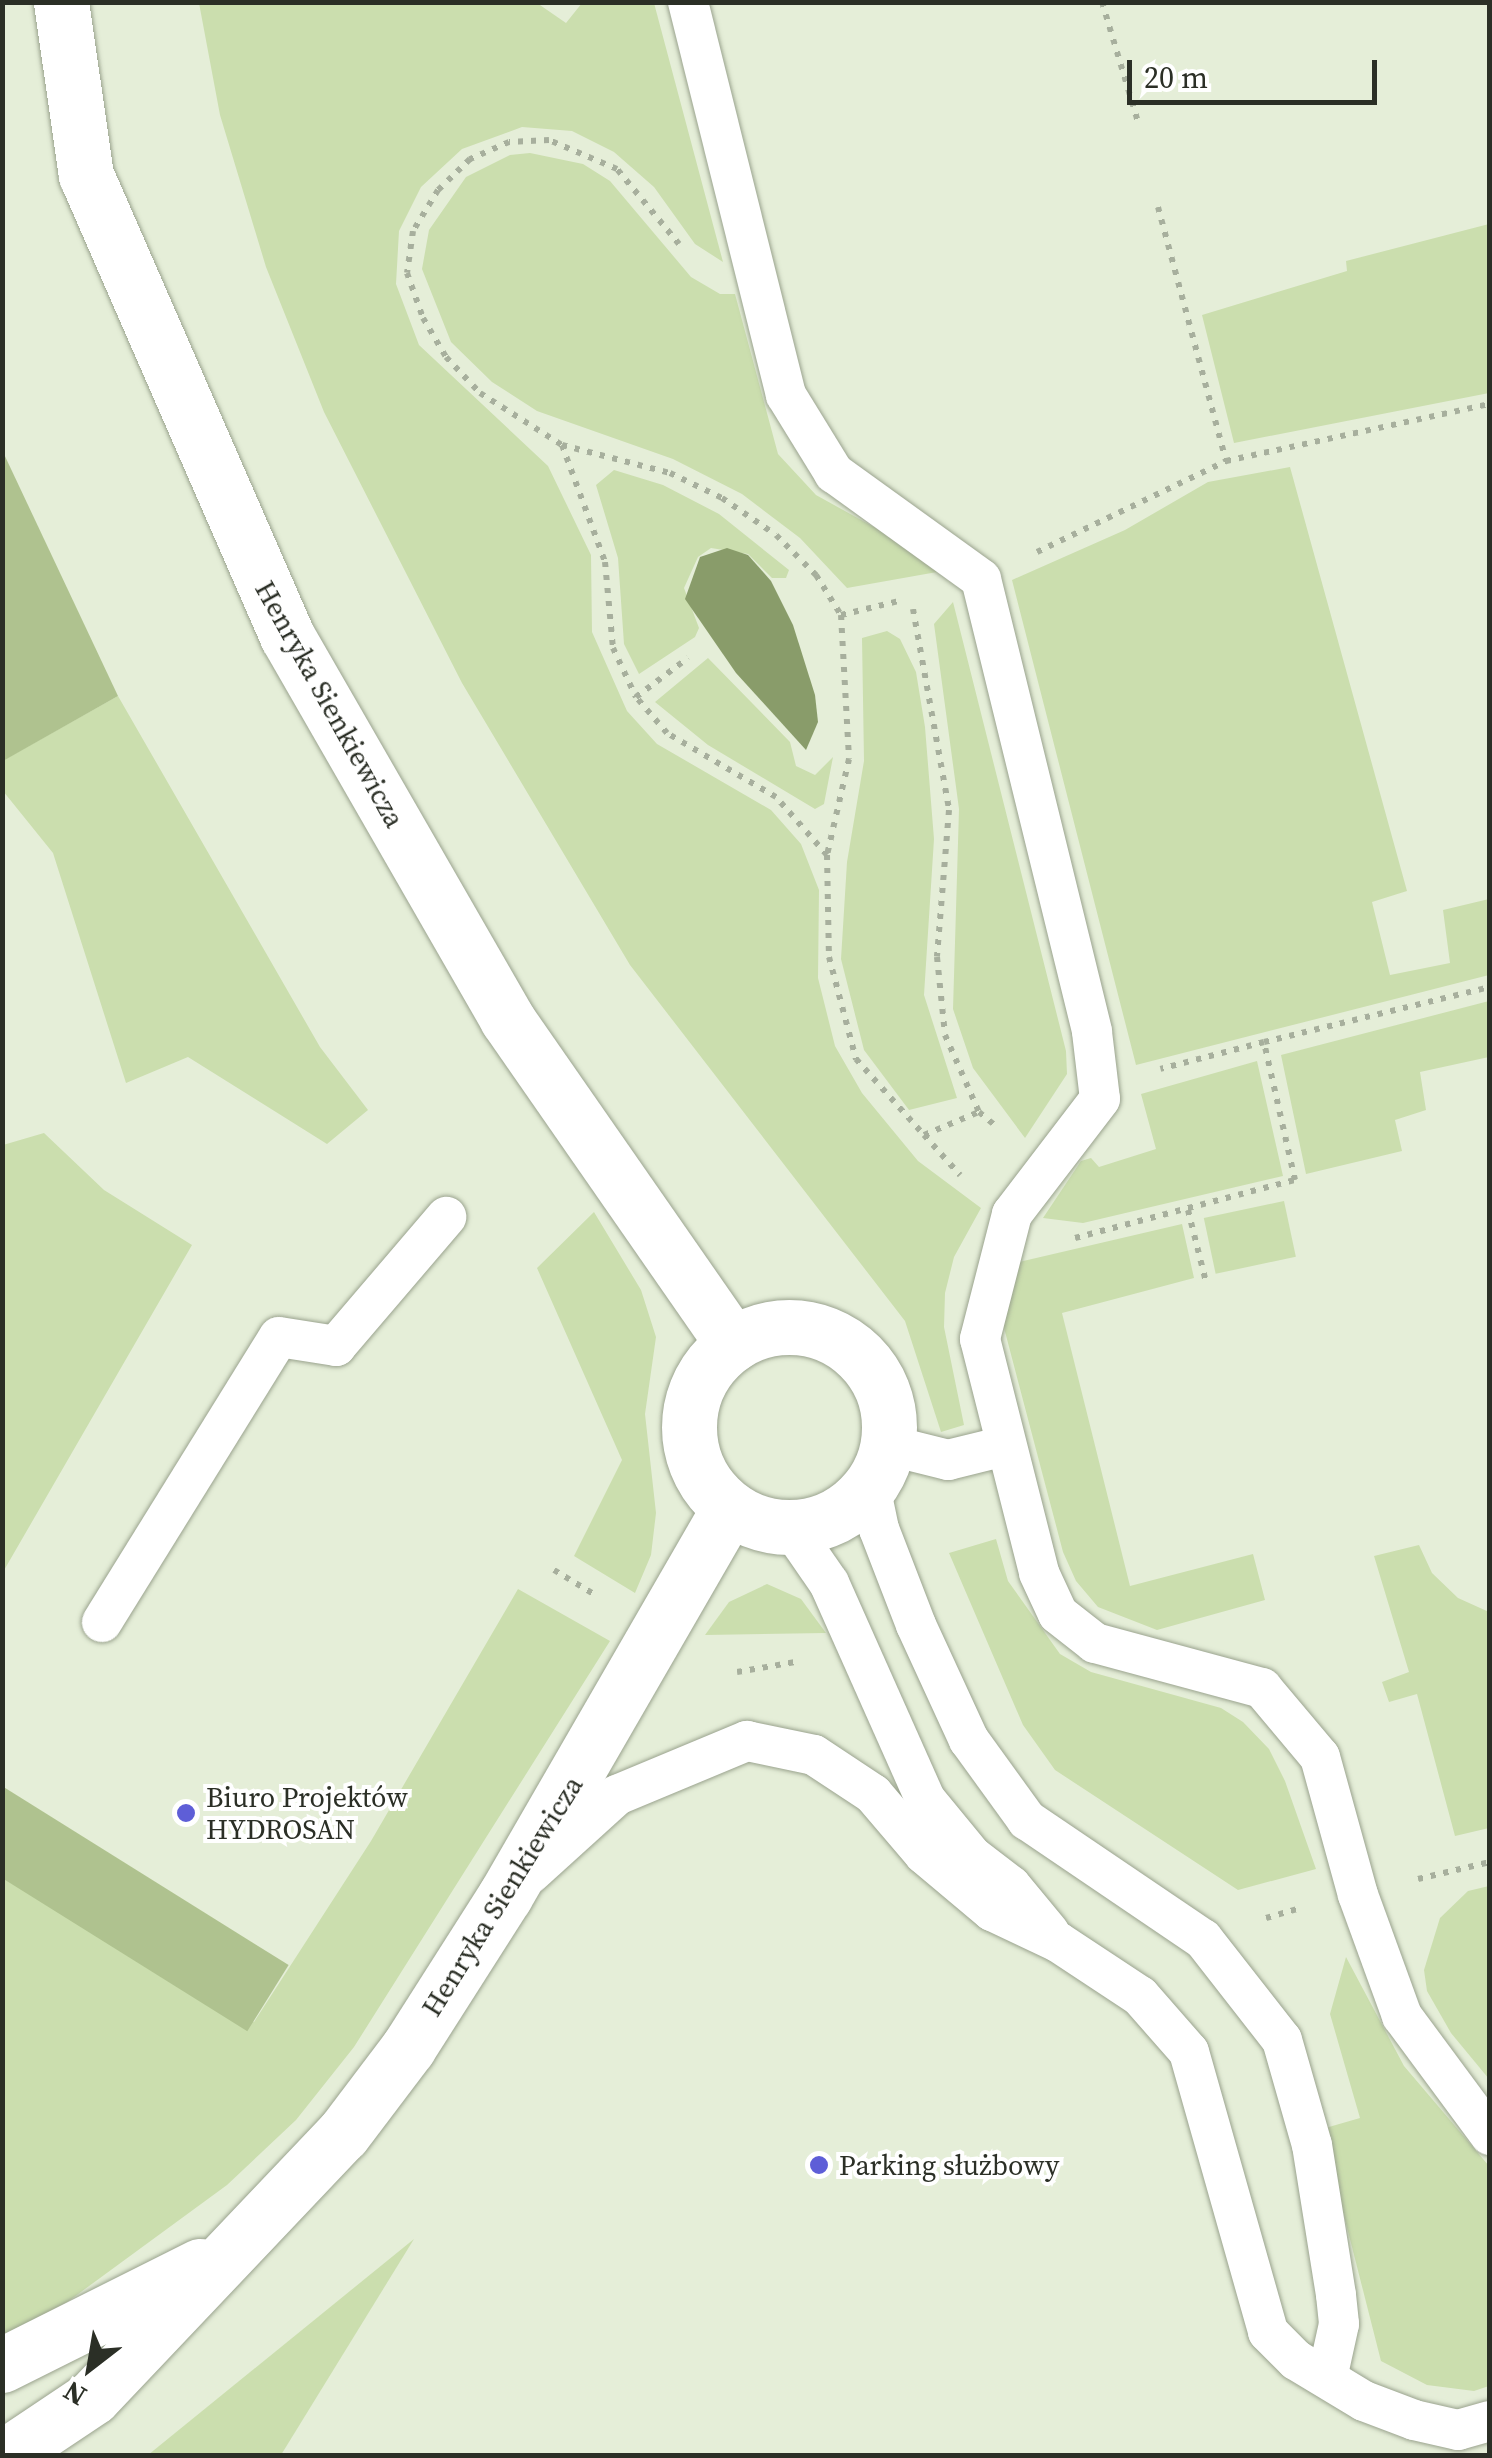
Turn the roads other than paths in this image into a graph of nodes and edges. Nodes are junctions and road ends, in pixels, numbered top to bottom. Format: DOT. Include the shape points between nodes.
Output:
graph roads {
  1 [pos="61,2"];
  2 [pos="688,2"];
  3 [pos="446,1217"];
  4 [pos="733,1344"];
  5 [pos="1005,1446"];
  6 [pos="879,1466"];
  7 [pos="728,1508"];
  8 [pos="791,1528"];
  9 [pos="102,1622"];
  10 [pos="505,1896"];
  11 [pos="1058,1942"];
  12 [pos="1490,2135"];
  13 [pos="229,2251"];
  14 [pos="2,2366"];
  15 [pos="1328,2374"];
  16 [pos="1490,2421"];
  17 [pos="5,2456"];
  1 -- 4 [label="street, Henryka Sienkiewicza" via="86,176 287,636 507,1019"];
  2 -- 5 [label="lane" via="786,395 834,473 981,579 1092,1032 1100,1098 1012,1214 980,1339"];
  3 -- 9 [label="lane" via="336,1346 279,1337"];
  4 -- 6 [label="street" via="788,1327 844,1342 881,1388"];
  4 -- 7 [label="street" via="700,1379 689,1424 699,1471"];
  5 -- 6 [label="lane"];
  5 -- 12 [label="lane" via="1040,1574 1058,1614 1095,1642 1262,1688 1320,1756 1402,2016"];
  6 -- 8 [label="street" via="822,1522"];
  6 -- 15 [label="lane" via="904,1593 962,1724 1027,1820 1203,1939 1282,2040 1312,2145 1336,2295"];
  7 -- 8 [label="street"];
  7 -- 10 [label="street, Henryka Sienkiewicza"];
  8 -- 11 [label="lane" via="830,1583 926,1800"];
  10 -- 11 [label="lane" via="617,1795 747,1741 829,1765 873,1794 924,1854 992,1911"];
  10 -- 13 [label="street, Henryka Sienkiewicza" via="408,2048 343,2134"];
  11 -- 15 [label="lane" via="1140,1996 1189,2052 1268,2332 1296,2360"];
  13 -- 14 [label="street, Henryka Sienkiewicza"];
  13 -- 17 [label="street, Henryka Sienkiewicza" via="92,2398"];
  15 -- 16 [label="lane" via="1364,2401 1414,2420 1458,2430"];
}
